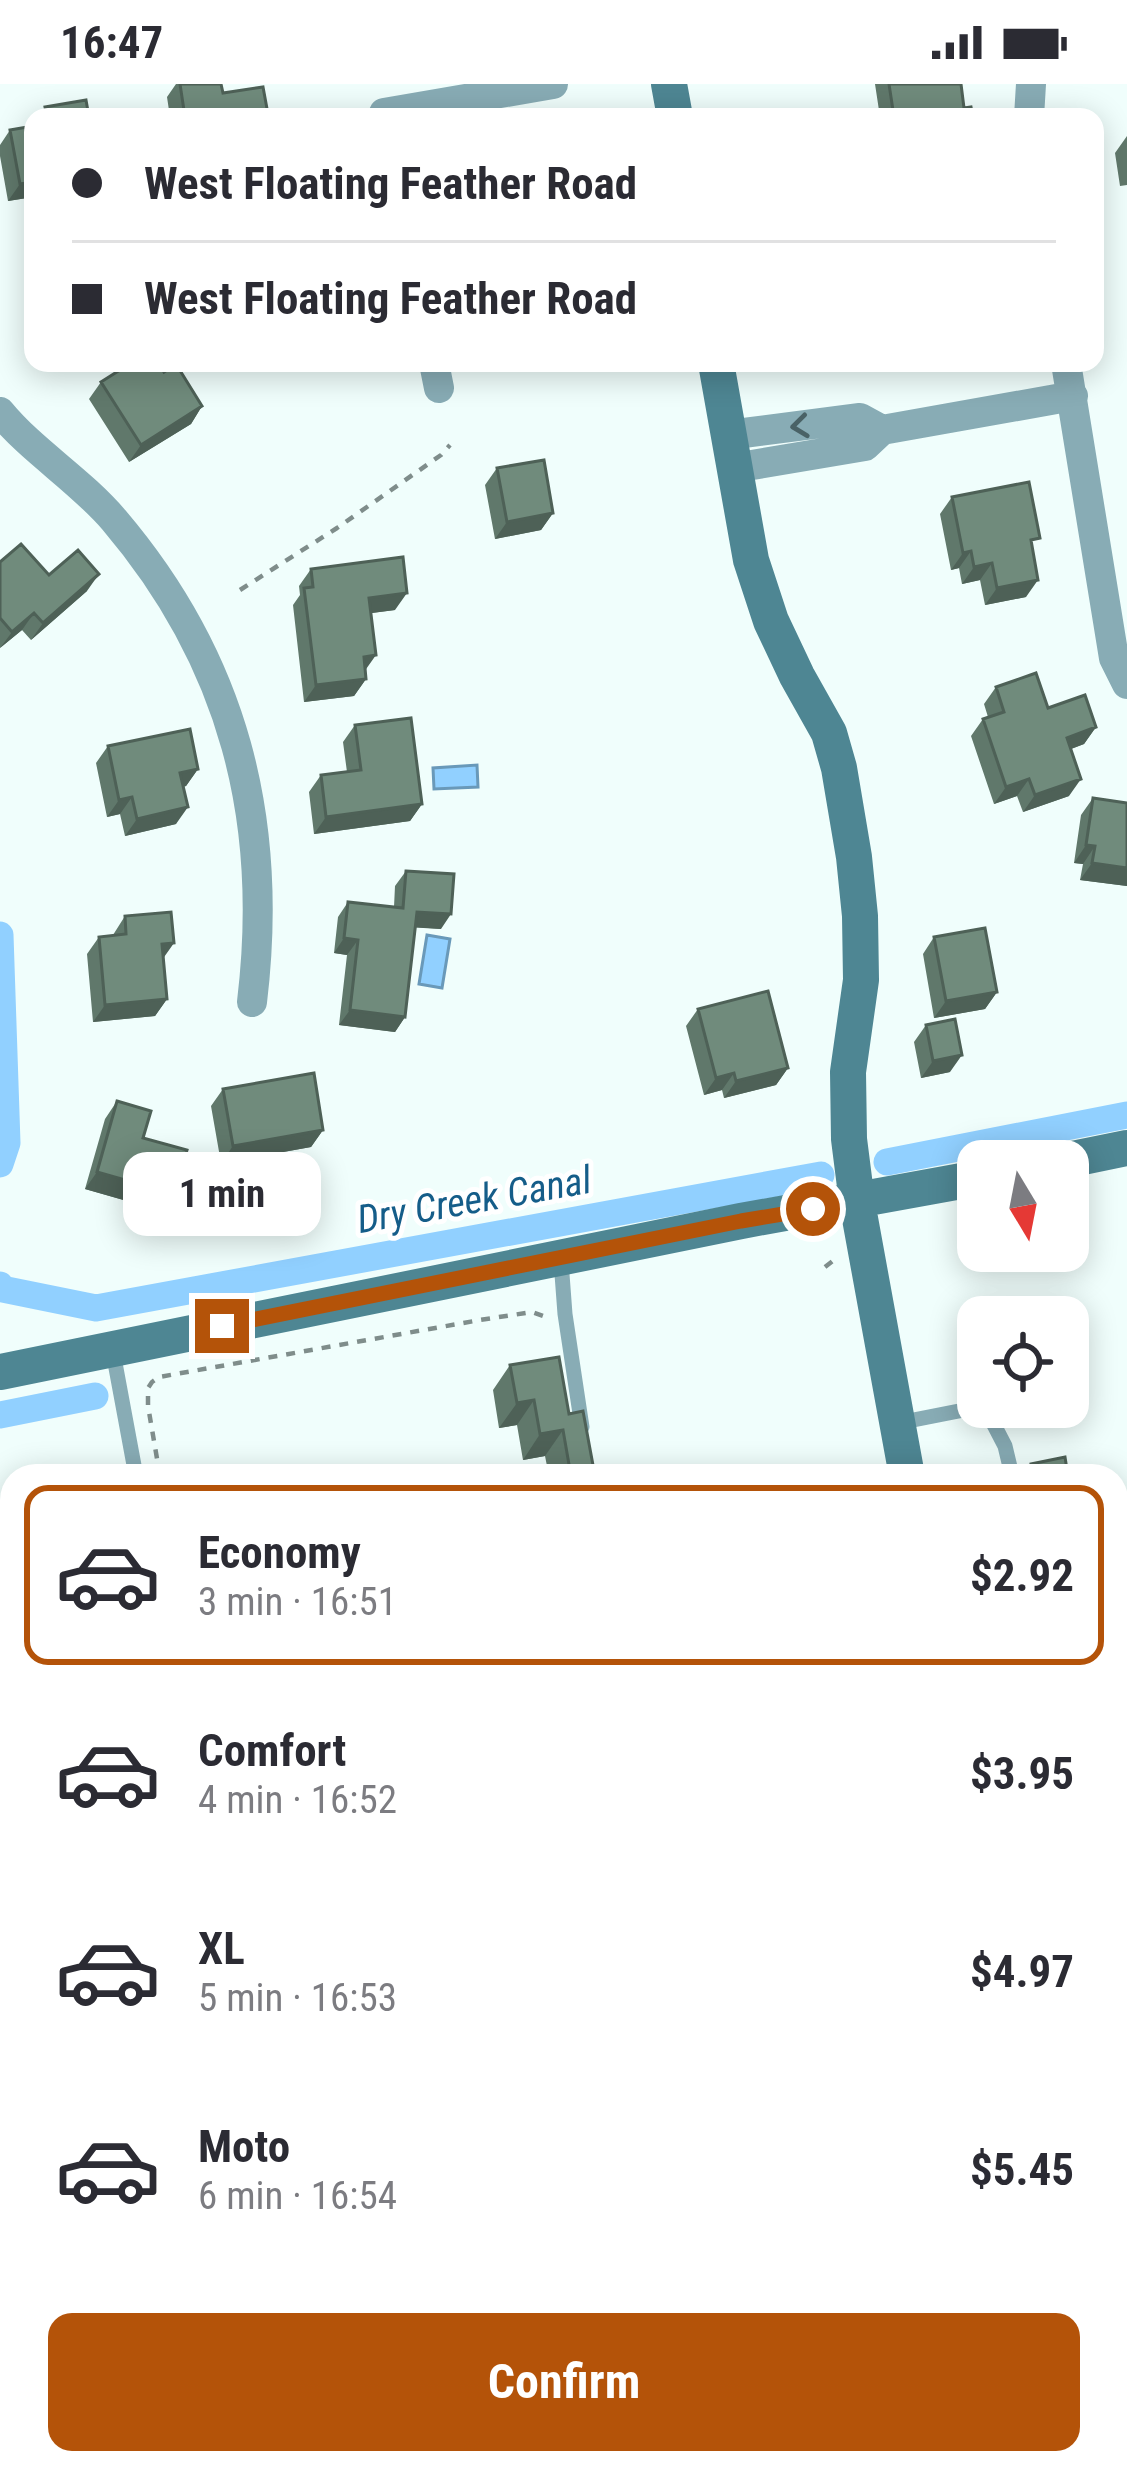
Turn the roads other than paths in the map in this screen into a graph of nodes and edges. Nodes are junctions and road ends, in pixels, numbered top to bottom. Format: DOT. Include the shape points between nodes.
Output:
graph roads {
  1 [pos="553,84"];
  2 [pos="381,105"];
  3 [pos="718,372"];
  4 [pos="1068,372"];
  5 [pos="1072,396"];
  6 [pos="0,412"];
  7 [pos="731,451"];
  8 [pos="1127,684"];
  9 [pos="252,1002"];
  10 [pos="1127,1148"];
  11 [pos="1089,1156"];
  12 [pos="957,1182"];
  13 [pos="857,1202"];
  14 [pos="561,1258"];
  15 [pos="112,1349"];
  16 [pos="0,1372"];
  17 [pos="898,1423"];
  18 [pos="586,1453"];
  19 [pos="134,1464"];
  20 [pos="905,1464"];
  21 [pos="1009,1464"];
  1 -- 2 [label="street"];
  3 -- 7 [label="street"];
  4 -- 5 [label="street"];
  5 -- 7 [label="street" via="882,430 860,418"];
  5 -- 8 [label="street" via="1114,658"];
  6 -- 9 [label="street" via="110,516 201,651 235,738 256,838"];
  7 -- 13 [label="street" via="751,560 771,621 829,734 854,857 861,980 848,1105"];
  10 -- 11 [label="street"];
  12 -- 13 [label="street"];
  13 -- 14 [label="street"];
  13 -- 17 [label="street"];
  14 -- 15 [label="street"];
  14 -- 18 [label="lane"];
  15 -- 16 [label="street"];
  15 -- 19 [label="lane"];
  17 -- 20 [label="street"];
  17 -- 21 [label="lane" via="970,1409 991,1418"];
}
